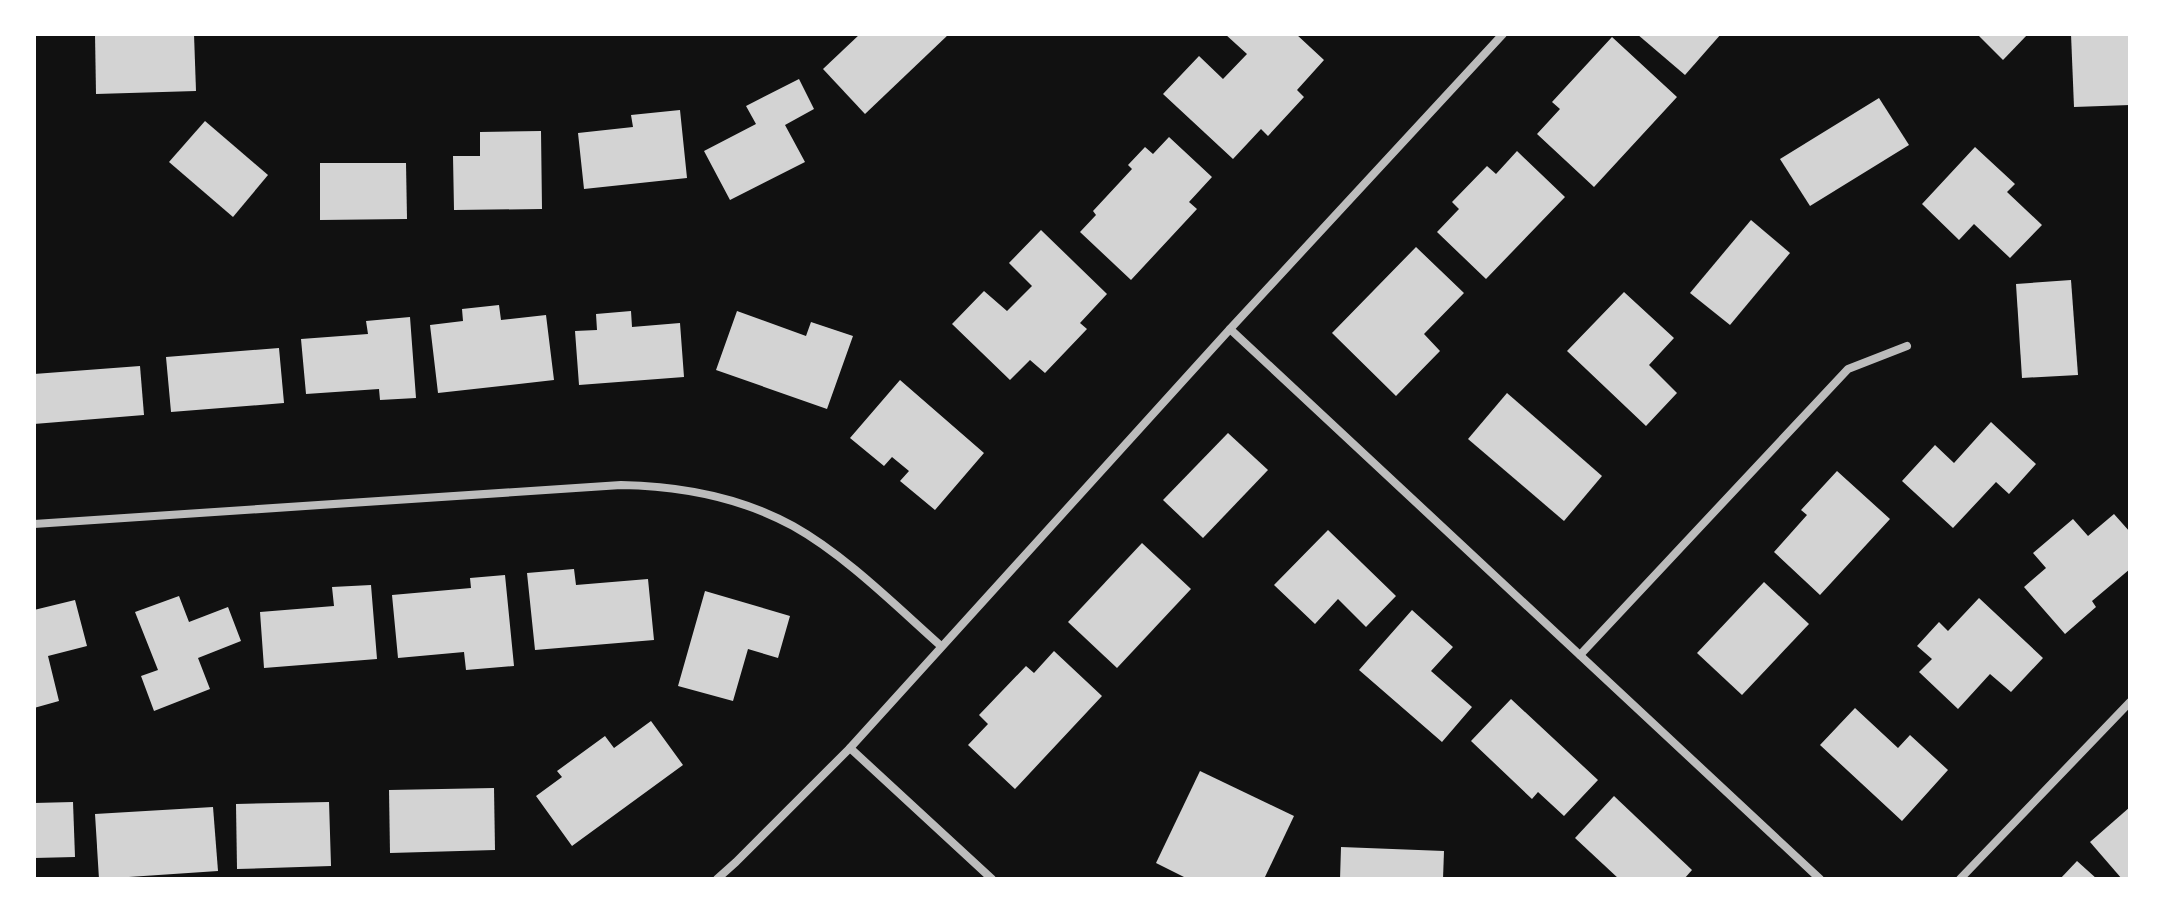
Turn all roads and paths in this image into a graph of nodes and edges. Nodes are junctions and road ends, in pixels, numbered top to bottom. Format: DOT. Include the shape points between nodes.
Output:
graph roads {
  1 [pos="1503,34"];
  2 [pos="1230,329"];
  3 [pos="1907,346"];
  4 [pos="34,524"];
  5 [pos="941,646"];
  6 [pos="1580,655"];
  7 [pos="2130,702"];
  8 [pos="850,748"];
  9 [pos="717,879"];
  10 [pos="992,879"];
  11 [pos="1820,879"];
  12 [pos="1960,879"];
  1 -- 2 [label="street"];
  2 -- 5 [label="street"];
  2 -- 6 [label="street"];
  3 -- 6 [label="street" via="1848,369"];
  4 -- 5 [label="street" via="665,486 716,496 795,527 857,572"];
  5 -- 8 [label="street"];
  6 -- 11 [label="street"];
  7 -- 12 [label="street"];
  8 -- 9 [label="street"];
  8 -- 10 [label="street"];
}
